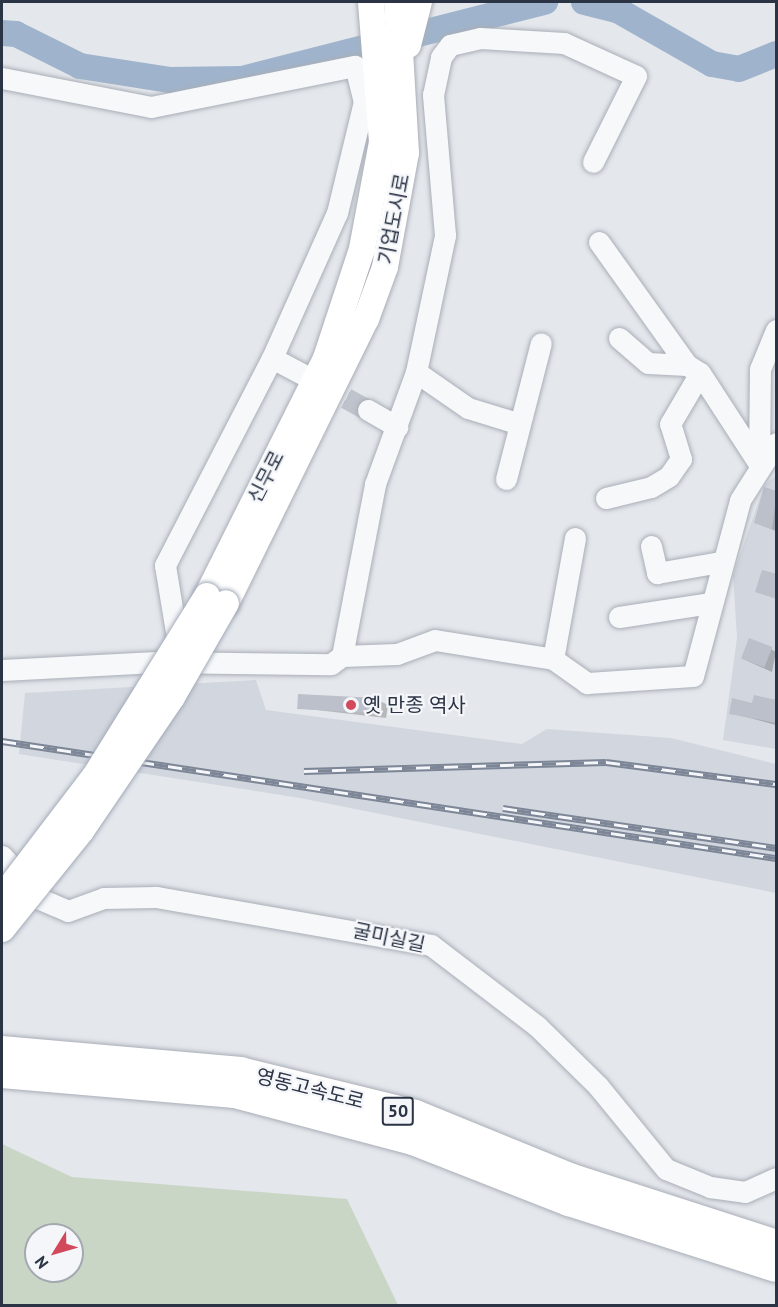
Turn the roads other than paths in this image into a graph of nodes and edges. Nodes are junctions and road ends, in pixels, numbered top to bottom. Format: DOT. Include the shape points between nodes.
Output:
graph roads {
  1 [pos="351,2"];
  2 [pos="371,2"];
  3 [pos="397,2"];
  4 [pos="418,2"];
  5 [pos="376,60"];
  6 [pos="404,63"];
  7 [pos="2,78"];
  8 [pos="373,99"];
  9 [pos="434,116"];
  10 [pos="406,118"];
  11 [pos="594,162"];
  12 [pos="599,242"];
  13 [pos="777,330"];
  14 [pos="619,338"];
  15 [pos="541,343"];
  16 [pos="272,358"];
  17 [pos="334,363"];
  18 [pos="694,369"];
  19 [pos="416,372"];
  20 [pos="306,376"];
  21 [pos="368,410"];
  22 [pos="520,424"];
  23 [pos="398,427"];
  24 [pos="777,442"];
  25 [pos="759,464"];
  26 [pos="506,479"];
  27 [pos="606,498"];
  28 [pos="575,538"];
  29 [pos="651,546"];
  30 [pos="720,562"];
  31 [pos="216,600"];
  32 [pos="711,603"];
  33 [pos="619,617"];
  34 [pos="342,656"];
  35 [pos="553,659"];
  36 [pos="181,662"];
  37 [pos="2,670"];
  38 [pos="2,856"];
  39 [pos="2,898"];
  40 [pos="2,929"];
  41 [pos="2,1050"];
  42 [pos="2,1073"];
  43 [pos="777,1178"];
  44 [pos="777,1245"];
  45 [pos="777,1267"];
  1 -- 5 [label="main road" via="363,17"];
  2 -- 5 [label="main road"];
  3 -- 6 [label="main road"];
  4 -- 6 [label="main road"];
  5 -- 8 [label="main road, 기업도시로"];
  6 -- 10 [label="main road, 기업도시로"];
  7 -- 8 [label="street" via="151,107 355,66"];
  8 -- 16 [label="street" via="337,213"];
  8 -- 17 [label="main road, 기업도시로" via="375,196"];
  9 -- 10 [label="street"];
  9 -- 11 [label="street" via="441,57 450,45 480,38 564,43 636,76"];
  9 -- 19 [label="street" via="445,235"];
  10 -- 17 [label="main road, 기업도시로" via="395,230 376,292"];
  12 -- 18 [label="street"];
  13 -- 25 [label="street" via="760,369"];
  14 -- 18 [label="street" via="633,356 648,363"];
  15 -- 22 [label="street"];
  16 -- 20 [label="street"];
  16 -- 36 [label="street" via="165,565"];
  17 -- 31 [label="main road, 신무로"];
  18 -- 25 [label="street"];
  18 -- 27 [label="street" via="670,424 681,459 669,476 651,487"];
  19 -- 22 [label="street" via="468,408"];
  19 -- 23 [label="street"];
  21 -- 23 [label="street"];
  22 -- 26 [label="street"];
  23 -- 34 [label="street" via="375,484"];
  24 -- 25 [label="street"];
  25 -- 30 [label="street" via="740,500"];
  28 -- 35 [label="street"];
  29 -- 30 [label="street" via="657,573"];
  30 -- 32 [label="street"];
  31 -- 39 [label="main road, bridge" via="95,776"];
  31 -- 40 [label="main road, bridge" via="172,697 81,831"];
  32 -- 33 [label="street"];
  32 -- 35 [label="street" via="693,676 587,682"];
  34 -- 35 [label="street" via="397,654 435,640"];
  34 -- 36 [label="street" via="331,664"];
  36 -- 37 [label="street"];
  38 -- 43 [label="street, 굴미실길" via="40,899 68,910 104,898 156,897 430,945 537,1026 598,1086 666,1169 710,1187 745,1192"];
  41 -- 44 [label="highway, 영동고속도로 / 50" via="240,1072 382,1107 572,1179"];
  42 -- 45 [label="highway, 영동고속도로 / 50" via="235,1093 413,1140 569,1201"];
}
